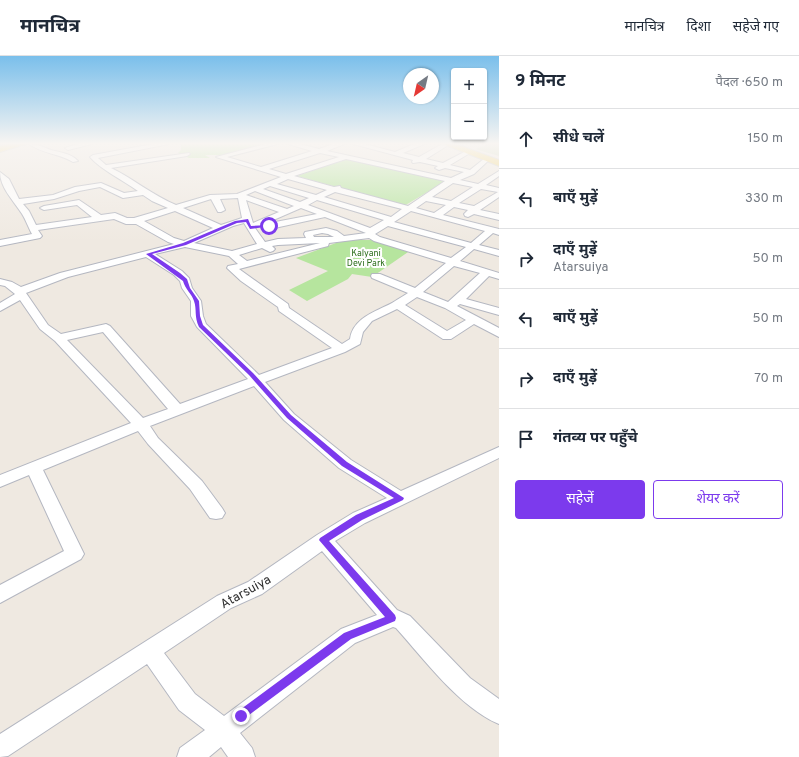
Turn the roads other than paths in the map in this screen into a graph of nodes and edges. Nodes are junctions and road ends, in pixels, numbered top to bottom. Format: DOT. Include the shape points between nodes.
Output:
graph roads {
  1 [pos="3,177"];
  2 [pos="123,177"];
  3 [pos="288,177"];
  4 [pos="430,177"];
  5 [pos="461,177"];
  6 [pos="495,177"];
  7 [pos="451,181"];
  8 [pos="270,184"];
  9 [pos="479,187"];
  10 [pos="337,188"];
  11 [pos="256,189"];
  12 [pos="499,190"];
  13 [pos="145,192"];
  14 [pos="63,194"];
  15 [pos="499,194"];
  16 [pos="242,196"];
  17 [pos="217,197"];
  18 [pos="318,198"];
  19 [pos="424,198"];
  20 [pos="16,202"];
  21 [pos="73,203"];
  22 [pos="453,204"];
  23 [pos="303,205"];
  24 [pos="178,208"];
  25 [pos="409,209"];
  26 [pos="220,210"];
  27 [pos="474,210"];
  28 [pos="25,211"];
  29 [pos="287,212"];
  30 [pos="327,214"];
  31 [pos="435,216"];
  32 [pos="499,217"];
  33 [pos="99,218"];
  34 [pos="135,221"];
  35 [pos="389,221"];
  36 [pos="458,222"];
  37 [pos="249,224"];
  38 [pos="33,228"];
  39 [pos="220,228"];
  40 [pos="495,231"];
  41 [pos="370,233"];
  42 [pos="337,240"];
  43 [pos="278,242"];
  44 [pos="0,243"];
  45 [pos="184,244"];
  46 [pos="263,246"];
  47 [pos="472,247"];
  48 [pos="296,252"];
  49 [pos="499,253"];
  50 [pos="148,254"];
  51 [pos="232,254"];
  52 [pos="282,256"];
  53 [pos="454,262"];
  54 [pos="244,266"];
  55 [pos="487,272"];
  56 [pos="376,276"];
  57 [pos="499,276"];
  58 [pos="0,282"];
  59 [pos="22,293"];
  60 [pos="415,293"];
  61 [pos="454,303"];
  62 [pos="397,305"];
  63 [pos="0,308"];
  64 [pos="499,312"];
  65 [pos="475,319"];
  66 [pos="499,333"];
  67 [pos="59,338"];
  68 [pos="341,349"];
  69 [pos="257,381"];
  70 [pos="177,410"];
  71 [pos="141,424"];
  72 [pos="499,452"];
  73 [pos="34,468"];
  74 [pos="0,481"];
  75 [pos="400,498"];
  76 [pos="216,513"];
  77 [pos="323,540"];
  78 [pos="0,595"];
  79 [pos="392,618"];
  80 [pos="149,650"];
  81 [pos="499,713"];
  82 [pos="223,730"];
  83 [pos="0,748"];
  84 [pos="188,757"];
  85 [pos="243,757"];
  1 -- 20 [label="street"];
  2 -- 13 [label="street"];
  3 -- 8 [label="street"];
  3 -- 10 [label="street"];
  4 -- 7 [label="street"];
  5 -- 7 [label="street"];
  6 -- 9 [label="street"];
  7 -- 9 [label="street"];
  7 -- 19 [label="street"];
  8 -- 11 [label="street"];
  8 -- 18 [label="street"];
  9 -- 12 [label="street"];
  9 -- 22 [label="street"];
  10 -- 18 [label="street"];
  10 -- 25 [label="street"];
  11 -- 16 [label="street" via="241,194"];
  11 -- 23 [label="street"];
  13 -- 14 [label="street" via="123,196 101,185"];
  13 -- 24 [label="street"];
  14 -- 20 [label="street"];
  14 -- 21 [label="street"];
  15 -- 27 [label="street"];
  16 -- 17 [label="street"];
  16 -- 29 [label="street"];
  16 -- 37 [label="street"];
  17 -- 24 [label="street"];
  17 -- 26 [label="street" via="215,200"];
  18 -- 23 [label="street"];
  18 -- 35 [label="street"];
  19 -- 22 [label="street"];
  19 -- 25 [label="street"];
  20 -- 28 [label="street"];
  21 -- 28 [label="street"];
  21 -- 33 [label="street" via="81,203"];
  22 -- 27 [label="street"];
  22 -- 31 [label="street"];
  23 -- 29 [label="street"];
  23 -- 30 [label="street"];
  24 -- 34 [label="street"];
  24 -- 39 [label="street"];
  25 -- 31 [label="street"];
  25 -- 35 [label="street"];
  27 -- 32 [label="street"];
  27 -- 36 [label="street"];
  28 -- 38 [label="street"];
  29 -- 37 [label="street"];
  30 -- 37 [label="street" via="259,228"];
  30 -- 41 [label="street"];
  31 -- 36 [label="street"];
  33 -- 34 [label="street" via="115,216 126,221"];
  33 -- 38 [label="street"];
  34 -- 45 [label="street"];
  35 -- 41 [label="street"];
  35 -- 47 [label="street"];
  36 -- 40 [label="street"];
  37 -- 39 [label="street"];
  37 -- 46 [label="street"];
  38 -- 44 [label="street" via="37,236"];
  39 -- 45 [label="street"];
  40 -- 47 [label="street"];
  41 -- 42 [label="street"];
  41 -- 53 [label="street" via="377,239"];
  42 -- 43 [label="street"];
  42 -- 48 [label="street"];
  43 -- 46 [label="street"];
  43 -- 48 [label="street"];
  45 -- 50 [label="street"];
  45 -- 51 [label="street"];
  46 -- 51 [label="street"];
  46 -- 52 [label="street"];
  47 -- 49 [label="street"];
  47 -- 53 [label="street"];
  48 -- 52 [label="street"];
  50 -- 59 [label="street" via="64,275"];
  50 -- 69 [label="street" via="185,280 196,301 197,316 201,325"];
  51 -- 54 [label="street"];
  52 -- 54 [label="street"];
  53 -- 55 [label="street"];
  53 -- 60 [label="street"];
  54 -- 68 [label="street" via="232,268 251,285 284,306 283,309"];
  55 -- 57 [label="street"];
  55 -- 61 [label="street"];
  56 -- 60 [label="street"];
  58 -- 59 [label="street" via="12,285"];
  59 -- 63 [label="street"];
  59 -- 67 [label="street" via="44,326"];
  60 -- 61 [label="street"];
  60 -- 62 [label="street"];
  61 -- 64 [label="street"];
  61 -- 65 [label="street"];
  62 -- 65 [label="street" via="447,336"];
  62 -- 68 [label="street" via="368,319 357,331 356,341"];
  65 -- 66 [label="street"];
  67 -- 70 [label="street" via="106,328"];
  67 -- 71 [label="street"];
  68 -- 69 [label="street"];
  69 -- 70 [label="street"];
  69 -- 75 [label="street" via="289,417 345,464"];
  70 -- 71 [label="street"];
  71 -- 73 [label="street"];
  71 -- 76 [label="street" via="153,441 196,485"];
  72 -- 75 [label="street, Atarsuiya"];
  73 -- 74 [label="street"];
  73 -- 78 [label="street" via="75,554"];
  75 -- 77 [label="street, Atarsuiya" via="359,518"];
  77 -- 79 [label="street"];
  77 -- 80 [label="street, Atarsuiya" via="255,588 224,602"];
  79 -- 81 [label="street" via="403,622 462,686"];
  79 -- 82 [label="street" via="348,636"];
  80 -- 82 [label="street" via="186,702"];
  80 -- 83 [label="street, Atarsuiya"];
  82 -- 84 [label="street"];
  82 -- 85 [label="street"];
}
